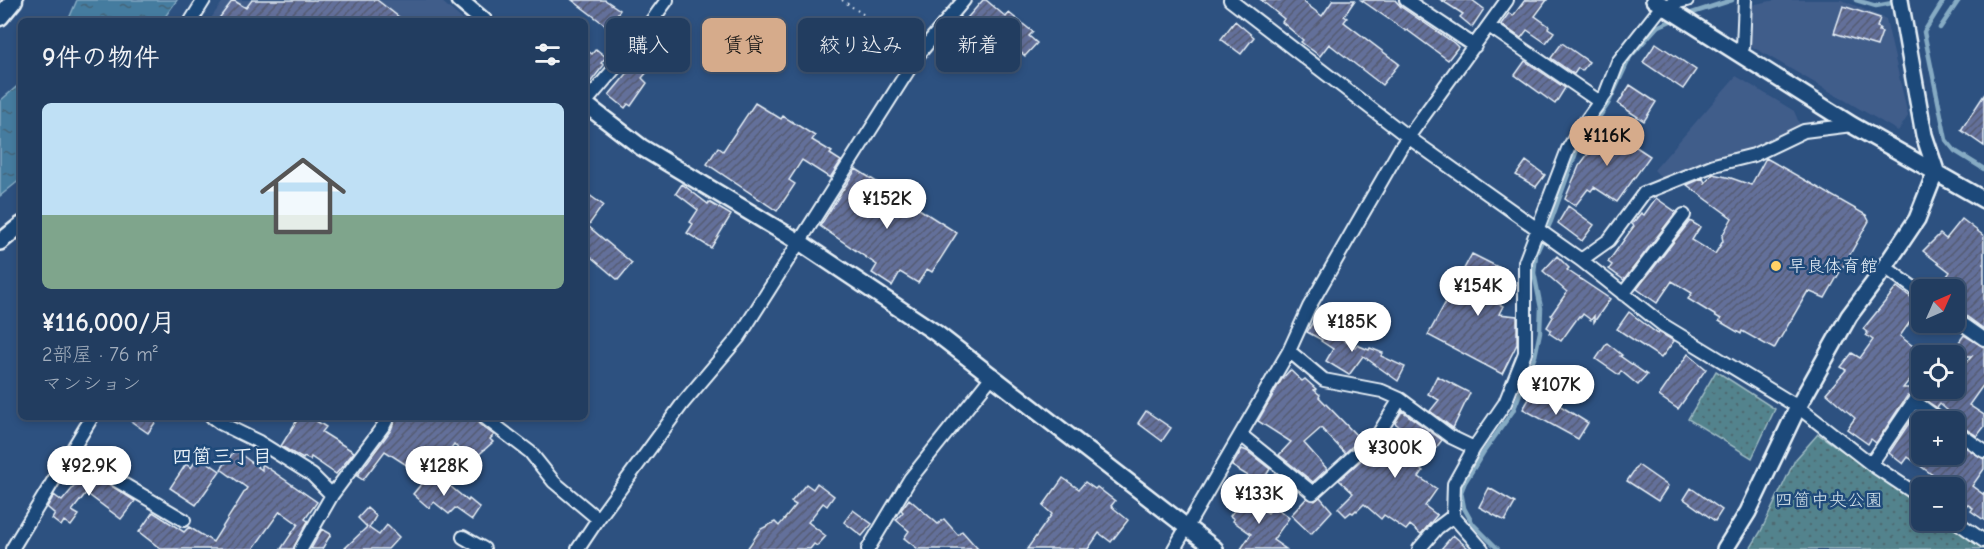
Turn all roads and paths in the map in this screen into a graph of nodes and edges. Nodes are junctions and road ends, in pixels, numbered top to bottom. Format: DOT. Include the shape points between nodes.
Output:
graph roads {
  1 [pos="14,0"];
  2 [pos="204,0"];
  3 [pos="459,0"];
  4 [pos="667,0"];
  5 [pos="842,0"];
  6 [pos="964,0"];
  7 [pos="1406,0"];
  8 [pos="1507,0"];
  9 [pos="1687,0"];
  10 [pos="1745,1"];
  11 [pos="1235,2"];
  12 [pos="1662,5"];
  13 [pos="1902,7"];
  14 [pos="0,17"];
  15 [pos="193,18"];
  16 [pos="480,18"];
  17 [pos="869,18"];
  18 [pos="1489,26"];
  19 [pos="1475,46"];
  20 [pos="924,49"];
  21 [pos="1739,54"];
  22 [pos="908,72"];
  23 [pos="588,100"];
  24 [pos="1600,102"];
  25 [pos="588,106"];
  26 [pos="1852,125"];
  27 [pos="1408,137"];
  28 [pos="1936,171"];
  29 [pos="1984,200"];
  30 [pos="1684,215"];
  31 [pos="18,227"];
  32 [pos="1538,230"];
  33 [pos="0,242"];
  34 [pos="801,243"];
  35 [pos="1581,261"];
  36 [pos="1885,267"];
  37 [pos="1911,286"];
  38 [pos="1623,294"];
  39 [pos="1965,326"];
  40 [pos="1984,339"];
  41 [pos="1289,351"];
  42 [pos="993,375"];
  43 [pos="1400,399"];
  44 [pos="1798,407"];
  45 [pos="1928,411"];
  46 [pos="90,420"];
  47 [pos="216,420"];
  48 [pos="386,420"];
  49 [pos="488,420"];
  50 [pos="1241,435"];
  51 [pos="1965,438"];
  52 [pos="74,448"];
  53 [pos="1474,448"];
  54 [pos="1984,451"];
  55 [pos="1871,464"];
  56 [pos="1911,491"];
  57 [pos="332,495"];
  58 [pos="1453,516"];
  59 [pos="598,519"];
  60 [pos="184,520"];
  61 [pos="1187,526"];
  62 [pos="1965,528"];
  63 [pos="463,537"];
  64 [pos="1984,541"];
  65 [pos="12,549"];
  66 [pos="301,549"];
  67 [pos="484,549"];
  68 [pos="578,549"];
  69 [pos="869,549"];
  70 [pos="1174,549"];
  71 [pos="1215,549"];
  72 [pos="1419,549"];
  73 [pos="1482,549"];
  74 [pos="1725,549"];
  1 -- 14 [label="main road"];
  2 -- 15 [label="street"];
  3 -- 16 [label="street"];
  4 -- 23 [label="street"];
  5 -- 17 [label="path"];
  6 -- 20 [label="street"];
  7 -- 19 [label="street"];
  8 -- 18 [label="street"];
  9 -- 12 [label="street"];
  10 -- 21 [label="street" via="1743,47"];
  11 -- 27 [label="street"];
  12 -- 21 [label="street"];
  12 -- 24 [label="street" via="1618,62"];
  13 -- 28 [label="street" via="1924,135"];
  18 -- 19 [label="street"];
  18 -- 24 [label="street"];
  19 -- 27 [label="street"];
  21 -- 26 [label="street"];
  22 -- 34 [label="street"];
  24 -- 32 [label="street" via="1568,149"];
  25 -- 34 [label="street" via="641,147"];
  26 -- 28 [label="street"];
  26 -- 35 [label="street" via="1804,131 1754,155 1714,165 1644,193 1609,240"];
  27 -- 32 [label="street"];
  27 -- 41 [label="street" via="1309,307"];
  28 -- 29 [label="street"];
  28 -- 36 [label="street" via="1917,219"];
  30 -- 38 [label="street"];
  31 -- 33 [label="street"];
  32 -- 35 [label="street"];
  32 -- 53 [label="street" via="1525,262 1525,353 1505,403"];
  34 -- 42 [label="street"];
  34 -- 59 [label="street" via="740,337 682,403"];
  35 -- 38 [label="street"];
  36 -- 37 [label="street"];
  36 -- 44 [label="street" via="1849,316"];
  38 -- 44 [label="street" via="1663,325"];
  39 -- 40 [label="street"];
  41 -- 43 [label="street" via="1324,380 1382,391"];
  41 -- 50 [label="street"];
  42 -- 61 [label="street"];
  42 -- 69 [label="street" via="910,479"];
  43 -- 50 [label="street" via="1379,433 1313,493"];
  43 -- 53 [label="street" via="1450,437"];
  44 -- 55 [label="street"];
  44 -- 74 [label="street" via="1748,512"];
  45 -- 55 [label="street" via="1914,401"];
  46 -- 52 [label="street"];
  47 -- 57 [label="street" via="312,475"];
  48 -- 57 [label="street"];
  49 -- 59 [label="street" via="530,452 554,482"];
  50 -- 61 [label="street"];
  51 -- 54 [label="street"];
  52 -- 60 [label="street" via="116,480"];
  52 -- 65 [label="street"];
  53 -- 58 [label="street" via="1454,484"];
  55 -- 56 [label="street"];
  57 -- 66 [label="street"];
  58 -- 72 [label="street"];
  58 -- 73 [label="street"];
  59 -- 68 [label="street"];
  61 -- 70 [label="street"];
  61 -- 71 [label="street"];
  62 -- 64 [label="street"];
  63 -- 67 [label="street"];
}
